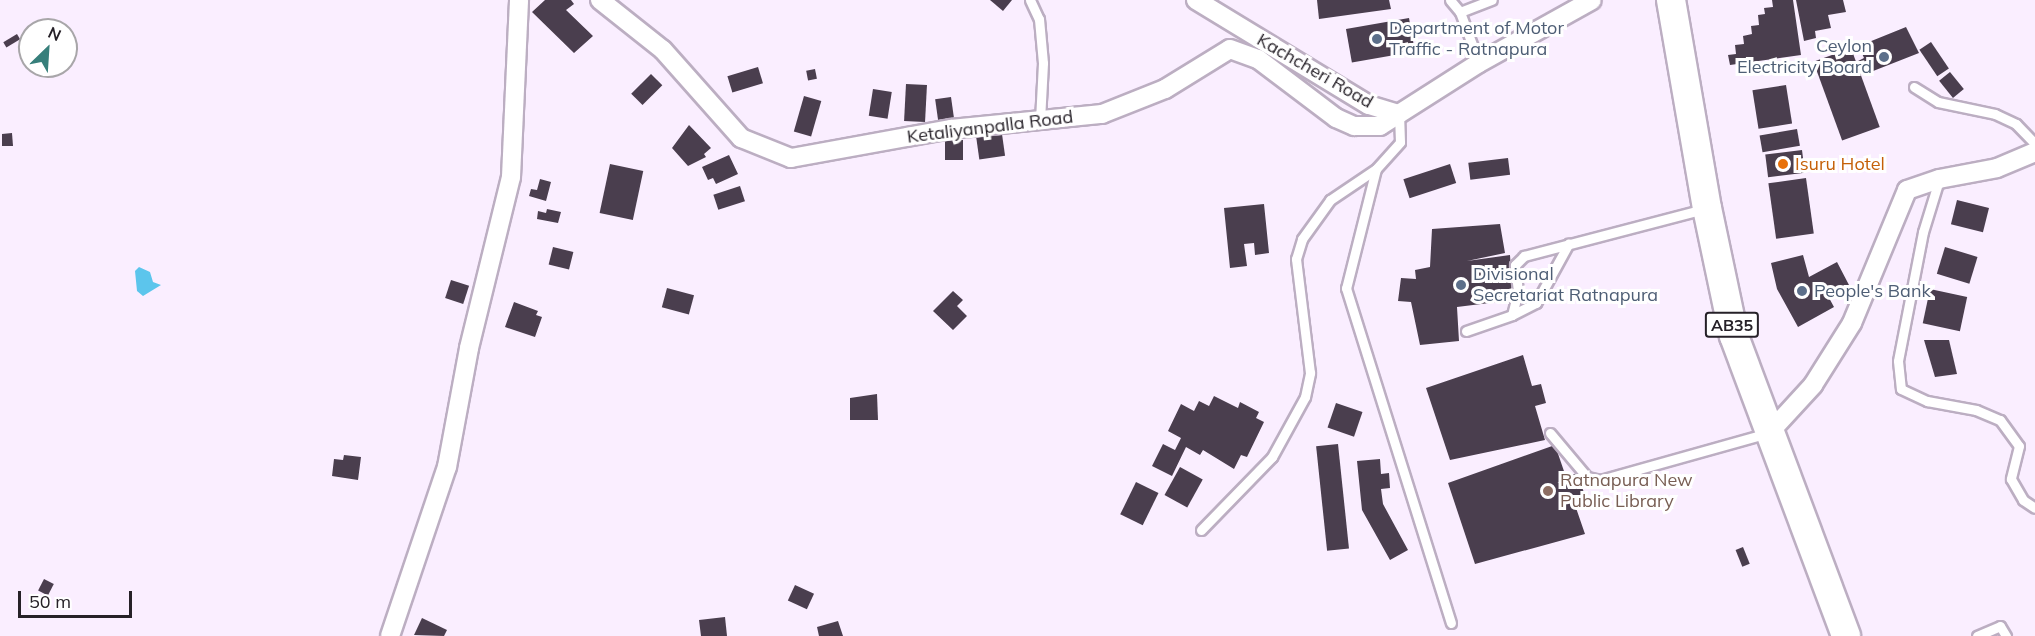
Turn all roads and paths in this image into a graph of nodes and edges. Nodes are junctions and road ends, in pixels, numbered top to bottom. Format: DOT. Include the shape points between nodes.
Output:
graph roads {
  1 [pos="519,0"];
  2 [pos="600,0"];
  3 [pos="1030,0"];
  4 [pos="1450,0"];
  5 [pos="1492,0"];
  6 [pos="1592,0"];
  7 [pos="1671,0"];
  8 [pos="1204,2"];
  9 [pos="1460,12"];
  10 [pos="1479,63"];
  11 [pos="1914,87"];
  12 [pos="1399,114"];
  13 [pos="1040,120"];
  14 [pos="2035,144"];
  15 [pos="2035,152"];
  16 [pos="1376,169"];
  17 [pos="1939,179"];
  18 [pos="1707,208"];
  19 [pos="1569,243"];
  20 [pos="1512,315"];
  21 [pos="1466,330"];
  22 [pos="1770,432"];
  23 [pos="1550,433"];
  24 [pos="2035,508"];
  25 [pos="1201,530"];
  26 [pos="1452,623"];
  27 [pos="390,636"];
  28 [pos="1846,636"];
  29 [pos="1977,636"];
  30 [pos="2006,636"];
  1 -- 27 [label="street" via="511,177 469,348 447,466"];
  2 -- 13 [label="street, Ketaliyanpalla Road" via="663,50 741,138 791,158 951,129"];
  3 -- 13 [label="lane" via="1039,19 1043,63"];
  4 -- 9 [label="lane"];
  5 -- 9 [label="lane"];
  6 -- 10 [label="street"];
  7 -- 18 [label="main road, AB35"];
  8 -- 12 [label="street, Kachcheri Road" via="1369,105"];
  9 -- 10 [label="lane"];
  10 -- 12 [label="street"];
  11 -- 14 [label="lane" via="1938,102 1995,114 2016,124"];
  12 -- 13 [label="street, Ketaliyanpalla Road" via="1380,126 1354,126 1336,118 1258,59 1230,49 1165,89 1102,114"];
  12 -- 16 [label="lane" via="1400,142"];
  15 -- 17 [label="street" via="1997,168"];
  16 -- 25 [label="lane" via="1330,200 1302,239 1296,259 1310,373 1305,397 1272,457"];
  16 -- 26 [label="lane" via="1346,288"];
  17 -- 22 [label="street" via="1907,190 1852,323 1813,385"];
  17 -- 24 [label="lane" via="1923,232 1898,361 1900,389 1927,401 1976,410 2000,420 2019,446 2011,478 2023,500"];
  18 -- 19 [label="lane"];
  18 -- 22 [label="main road, AB35" via="1734,336"];
  19 -- 20 [label="lane" via="1536,303"];
  19 -- 20 [label="lane" via="1524,256 1515,265 1518,291"];
  20 -- 21 [label="lane"];
  22 -- 23 [label="lane" via="1600,480 1587,477"];
  22 -- 28 [label="main road, AB35"];
  29 -- 30 [label="lane" via="2000,626"];
}
